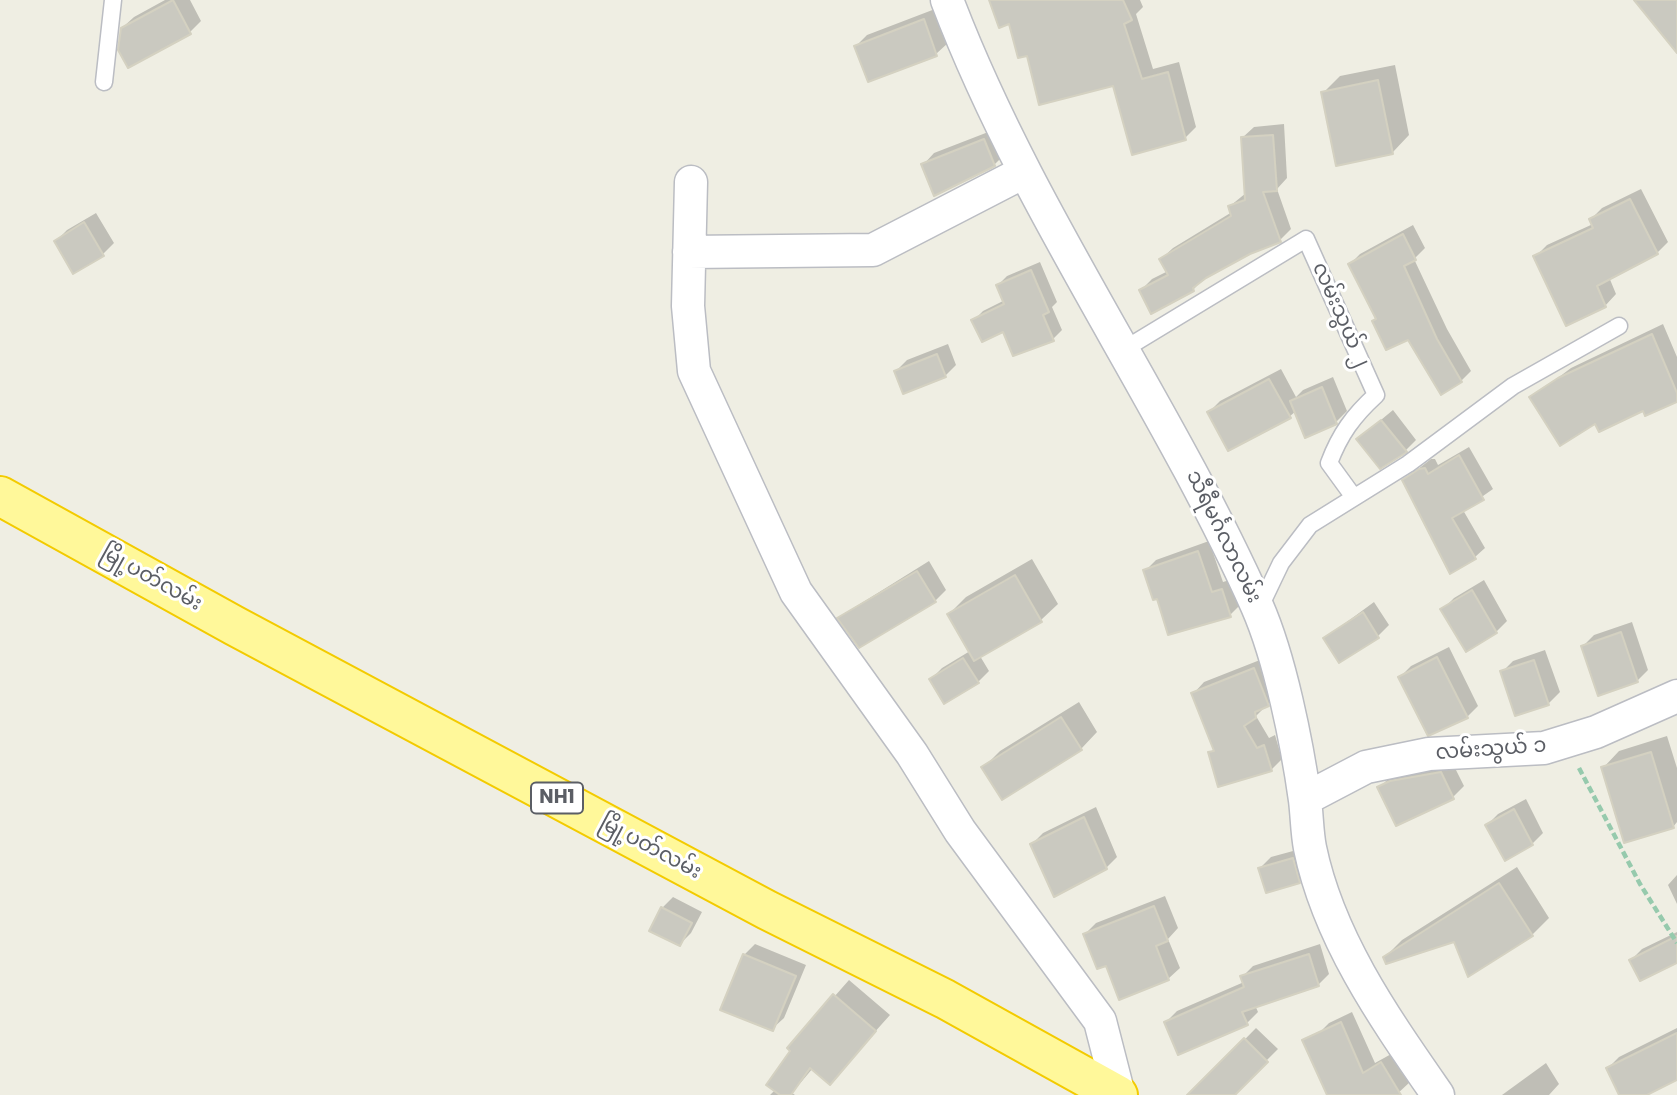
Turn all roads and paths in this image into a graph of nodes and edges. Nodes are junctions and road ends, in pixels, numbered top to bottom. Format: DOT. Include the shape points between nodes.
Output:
graph roads {
  1 [pos="113,0"];
  2 [pos="947,0"];
  3 [pos="104,82"];
  4 [pos="1024,173"];
  5 [pos="691,181"];
  6 [pos="689,252"];
  7 [pos="1619,326"];
  8 [pos="1123,350"];
  9 [pos="0,496"];
  10 [pos="1353,496"];
  11 [pos="1259,609"];
  12 [pos="1677,696"];
  13 [pos="1565,742"];
  14 [pos="1305,799"];
  15 [pos="1677,943"];
  16 [pos="1119,1095"];
  17 [pos="1438,1095"];
  1 -- 3 [label="lane"];
  2 -- 4 [label="street, သီရီမင်္ဂလာလမ်း"];
  4 -- 6 [label="street" via="873,250"];
  4 -- 8 [label="street, သီရီမင်္ဂလာလမ်း"];
  5 -- 6 [label="street"];
  6 -- 16 [label="street" via="694,371 796,592 912,754 960,831 1100,1021"];
  7 -- 10 [label="lane" via="1513,386 1408,464"];
  8 -- 10 [label="lane, လမ်းသွယ် ၂" via="1307,239 1376,395 1351,418 1329,463"];
  8 -- 11 [label="street, သီရီမင်္ဂလာလမ်း" via="1191,469"];
  9 -- 16 [label="highway, မြို့ပတ်လမ်း / NH1" via="235,626"];
  10 -- 11 [label="lane" via="1310,525 1281,563"];
  11 -- 14 [label="street, သီရီမင်္ဂလာလမ်း" via="1286,702"];
  12 -- 13 [label="street, လမ်းသွယ် ၁"];
  13 -- 14 [label="street, လမ်းသွယ် ၁" via="1506,752 1429,754 1366,767"];
  13 -- 15 [label="path" via="1640,884"];
  14 -- 17 [label="street, သီရီမင်္ဂလာလမ်း" via="1310,849 1349,958"];
}
